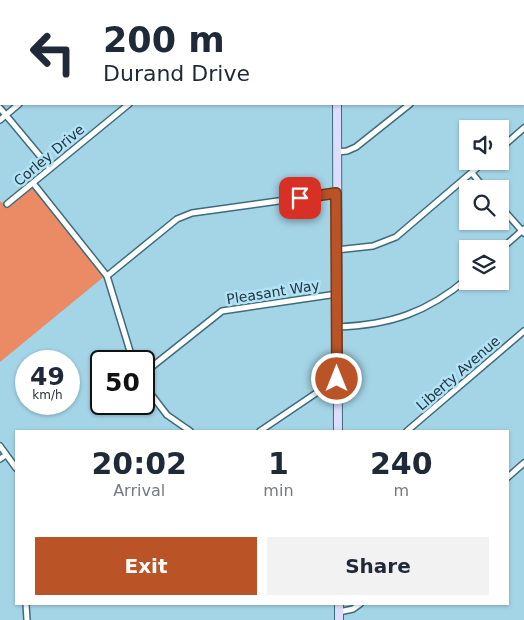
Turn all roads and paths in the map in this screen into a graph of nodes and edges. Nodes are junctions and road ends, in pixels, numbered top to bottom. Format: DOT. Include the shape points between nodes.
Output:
graph roads {
  1 [pos="18,105"];
  2 [pos="128,105"];
  3 [pos="337,105"];
  4 [pos="409,105"];
  5 [pos="0,108"];
  6 [pos="6,115"];
  7 [pos="0,120"];
  8 [pos="524,128"];
  9 [pos="509,141"];
  10 [pos="337,152"];
  11 [pos="50,168"];
  12 [pos="475,170"];
  13 [pos="472,173"];
  14 [pos="478,180"];
  15 [pos="32,183"];
  16 [pos="336,193"];
  17 [pos="7,204"];
  18 [pos="509,216"];
  19 [pos="523,231"];
  20 [pos="509,243"];
  21 [pos="336,250"];
  22 [pos="106,276"];
  23 [pos="459,285"];
  24 [pos="337,294"];
  25 [pos="337,327"];
  26 [pos="524,331"];
  27 [pos="130,350"];
  28 [pos="155,364"];
  29 [pos="337,379"];
  30 [pos="155,399"];
  31 [pos="189,430"];
  32 [pos="261,430"];
  33 [pos="338,430"];
  34 [pos="408,430"];
  35 [pos="0,446"];
  36 [pos="6,455"];
  37 [pos="0,459"];
  38 [pos="524,463"];
  39 [pos="15,467"];
  40 [pos="509,476"];
  41 [pos="26,605"];
  42 [pos="359,605"];
  43 [pos="339,612"];
  44 [pos="27,620"];
  1 -- 6 [label="street"];
  2 -- 11 [label="street, Corley Drive"];
  3 -- 10 [label="main road"];
  4 -- 10 [label="street" via="356,147"];
  5 -- 6 [label="street"];
  6 -- 7 [label="street"];
  6 -- 11 [label="street"];
  8 -- 9 [label="street"];
  10 -- 16 [label="main road"];
  11 -- 15 [label="street, Corley Drive"];
  12 -- 13 [label="street"];
  13 -- 14 [label="street"];
  13 -- 21 [label="street" via="396,236 373,246"];
  15 -- 17 [label="street, Corley Drive"];
  15 -- 22 [label="street"];
  16 -- 21 [label="main road"];
  16 -- 22 [label="street" via="184,215"];
  18 -- 19 [label="street"];
  19 -- 20 [label="street"];
  21 -- 24 [label="main road"];
  22 -- 27 [label="street"];
  23 -- 25 [label="street" via="435,302 408,315 370,325"];
  24 -- 25 [label="main road"];
  24 -- 28 [label="street, Pleasant Way" via="222,311"];
  25 -- 29 [label="main road"];
  26 -- 34 [label="street, Liberty Avenue"];
  29 -- 32 [label="street"];
  29 -- 33 [label="main road"];
  30 -- 31 [label="street" via="167,415"];
  35 -- 36 [label="street"];
  36 -- 37 [label="street"];
  36 -- 39 [label="street"];
  38 -- 40 [label="street"];
  41 -- 44 [label="street"];
  42 -- 43 [label="street"];
}
